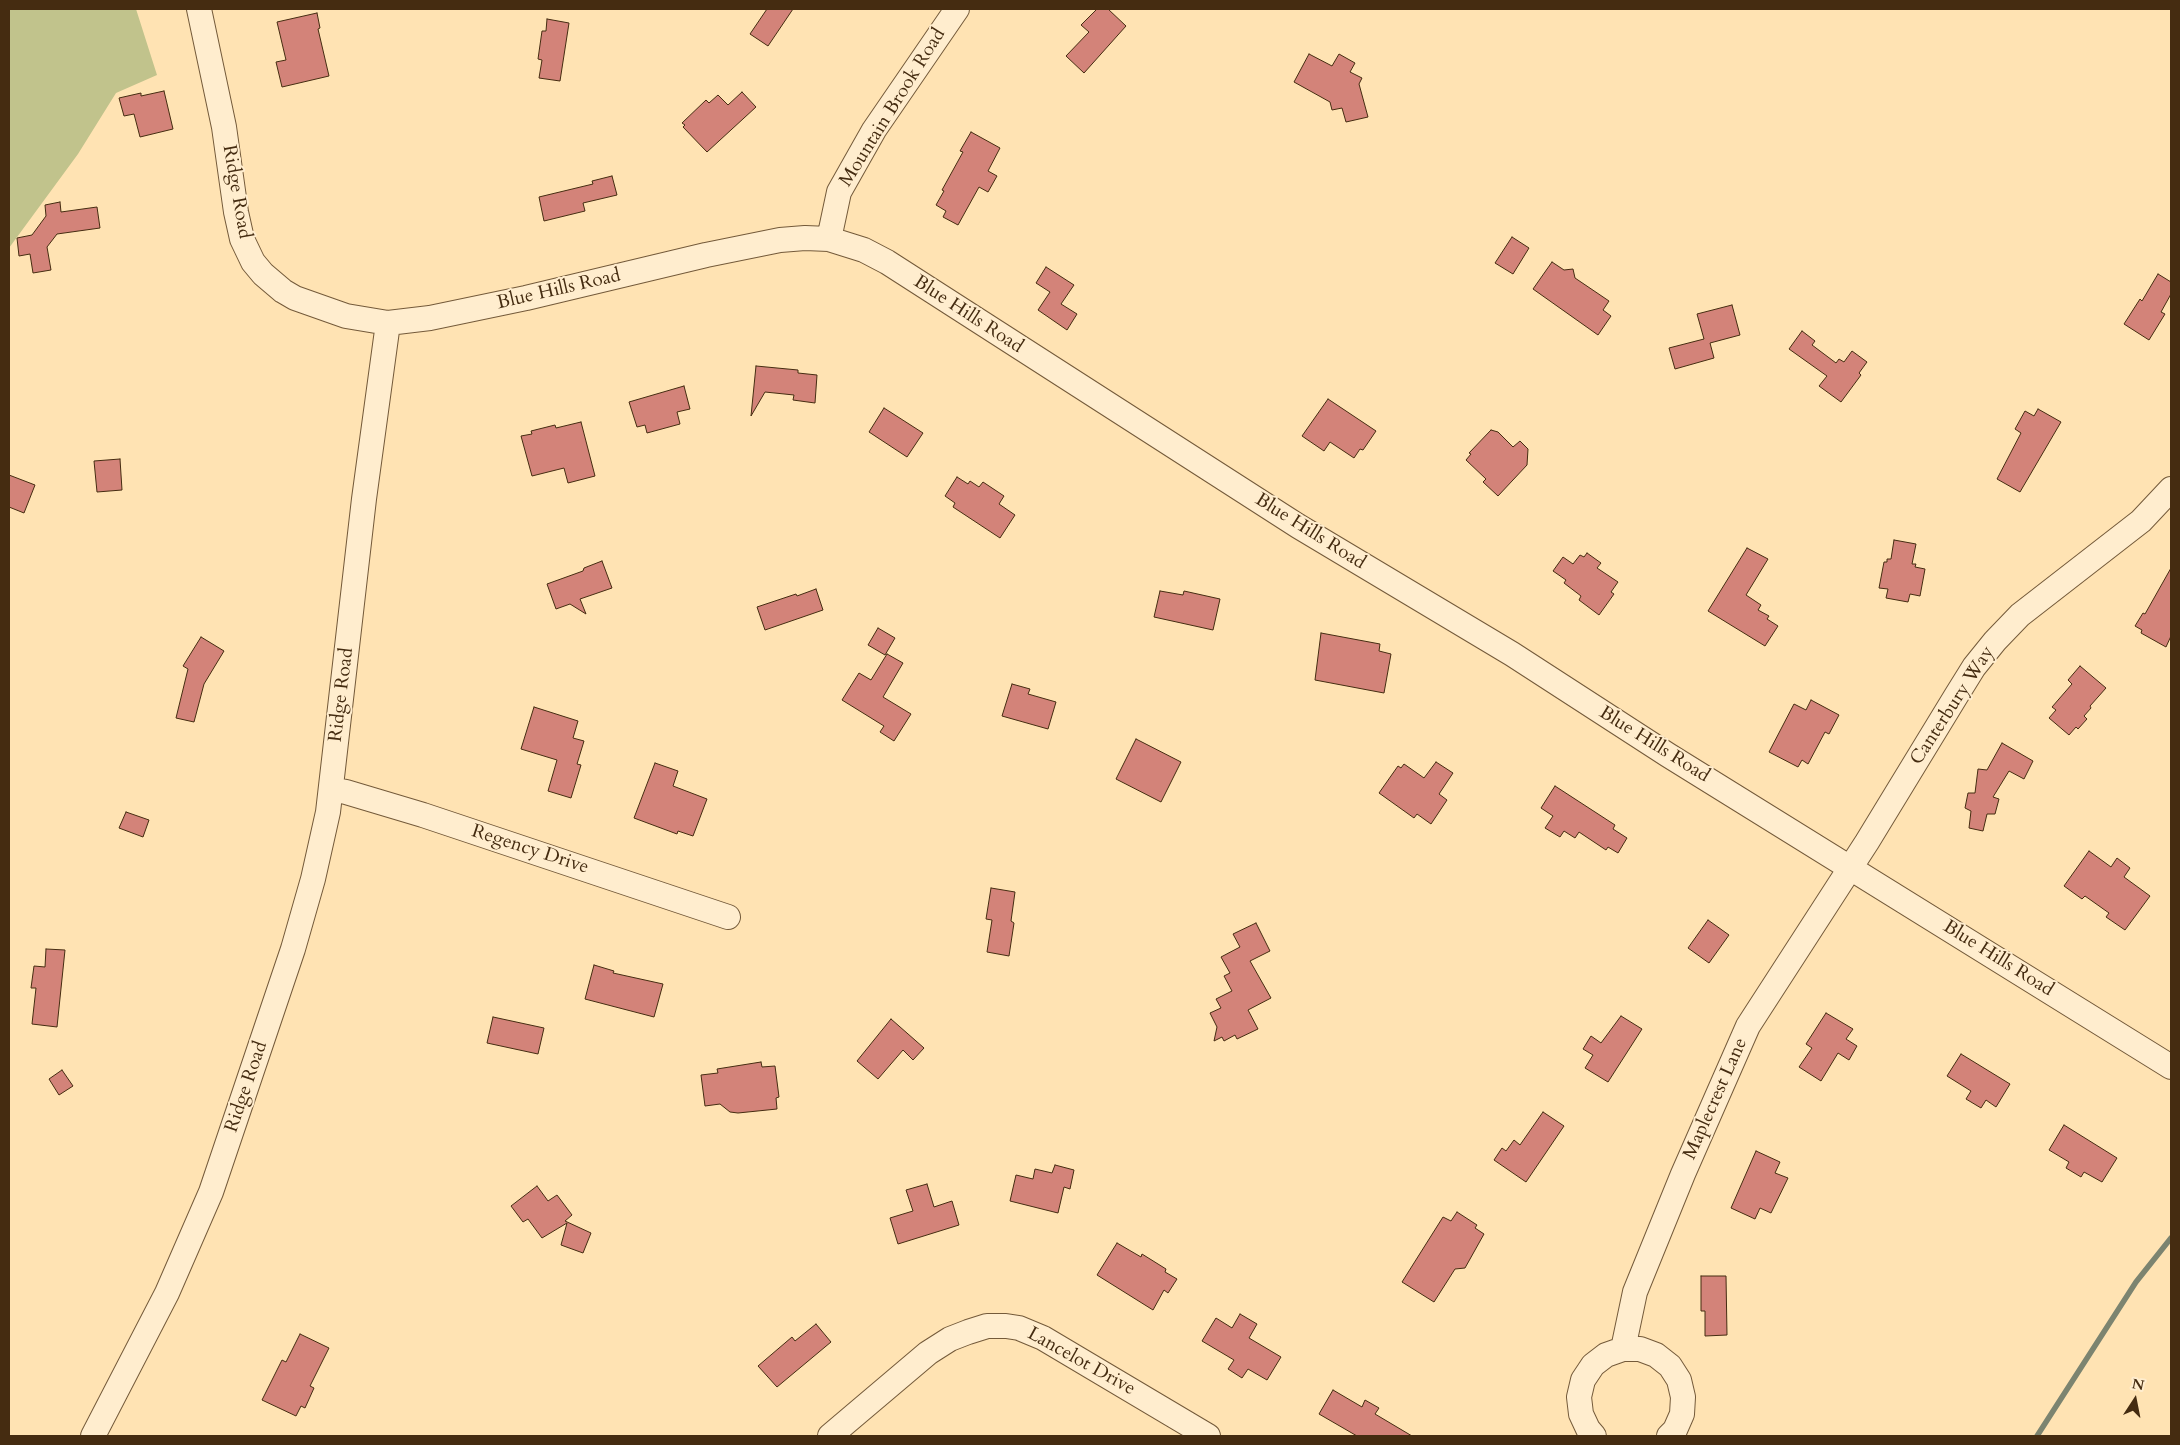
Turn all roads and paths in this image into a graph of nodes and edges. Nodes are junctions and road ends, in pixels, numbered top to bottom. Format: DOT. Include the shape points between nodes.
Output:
graph roads {
  1 [pos="199,9"];
  2 [pos="957,9"];
  3 [pos="829,239"];
  4 [pos="388,323"];
  5 [pos="2171,490"];
  6 [pos="331,789"];
  7 [pos="1851,868"];
  8 [pos="728,917"];
  9 [pos="2171,1067"];
  10 [pos="1623,1349"];
  11 [pos="93,1436"];
  12 [pos="830,1436"];
  13 [pos="1208,1436"];
  14 [pos="1594,1436"];
  15 [pos="1669,1436"];
  1 -- 4 [label="street, Ridge Road" via="224,128 236,212 242,239 253,262 283,291 296,298 346,316"];
  2 -- 3 [label="street, Mountain Brook Road" via="874,130 840,192"];
  3 -- 4 [label="street, Blue Hills Road" via="780,240 526,298"];
  3 -- 7 [label="street, Blue Hills Road" via="864,250 887,262 1298,526 1512,654"];
  4 -- 6 [label="street, Ridge Road"];
  5 -- 7 [label="street, Canterbury Way" via="2141,521 2020,616 1995,641 1960,689"];
  6 -- 8 [label="street, Regency Drive" via="422,815"];
  6 -- 11 [label="street, Ridge Road" via="317,862 293,949 211,1192 167,1293"];
  7 -- 9 [label="street, Blue Hills Road"];
  7 -- 10 [label="street, Maplecrest Lane" via="1748,1026 1634,1292"];
  10 -- 14 [label="street" via="1606,1355 1583,1380 1579,1397 1581,1414"];
  10 -- 15 [label="street" via="1640,1349 1656,1355 1670,1366 1679,1380 1684,1397 1682,1414"];
  12 -- 13 [label="street, Lancelot Drive" via="928,1353 950,1339 987,1326 1019,1328 1043,1338"];
}
